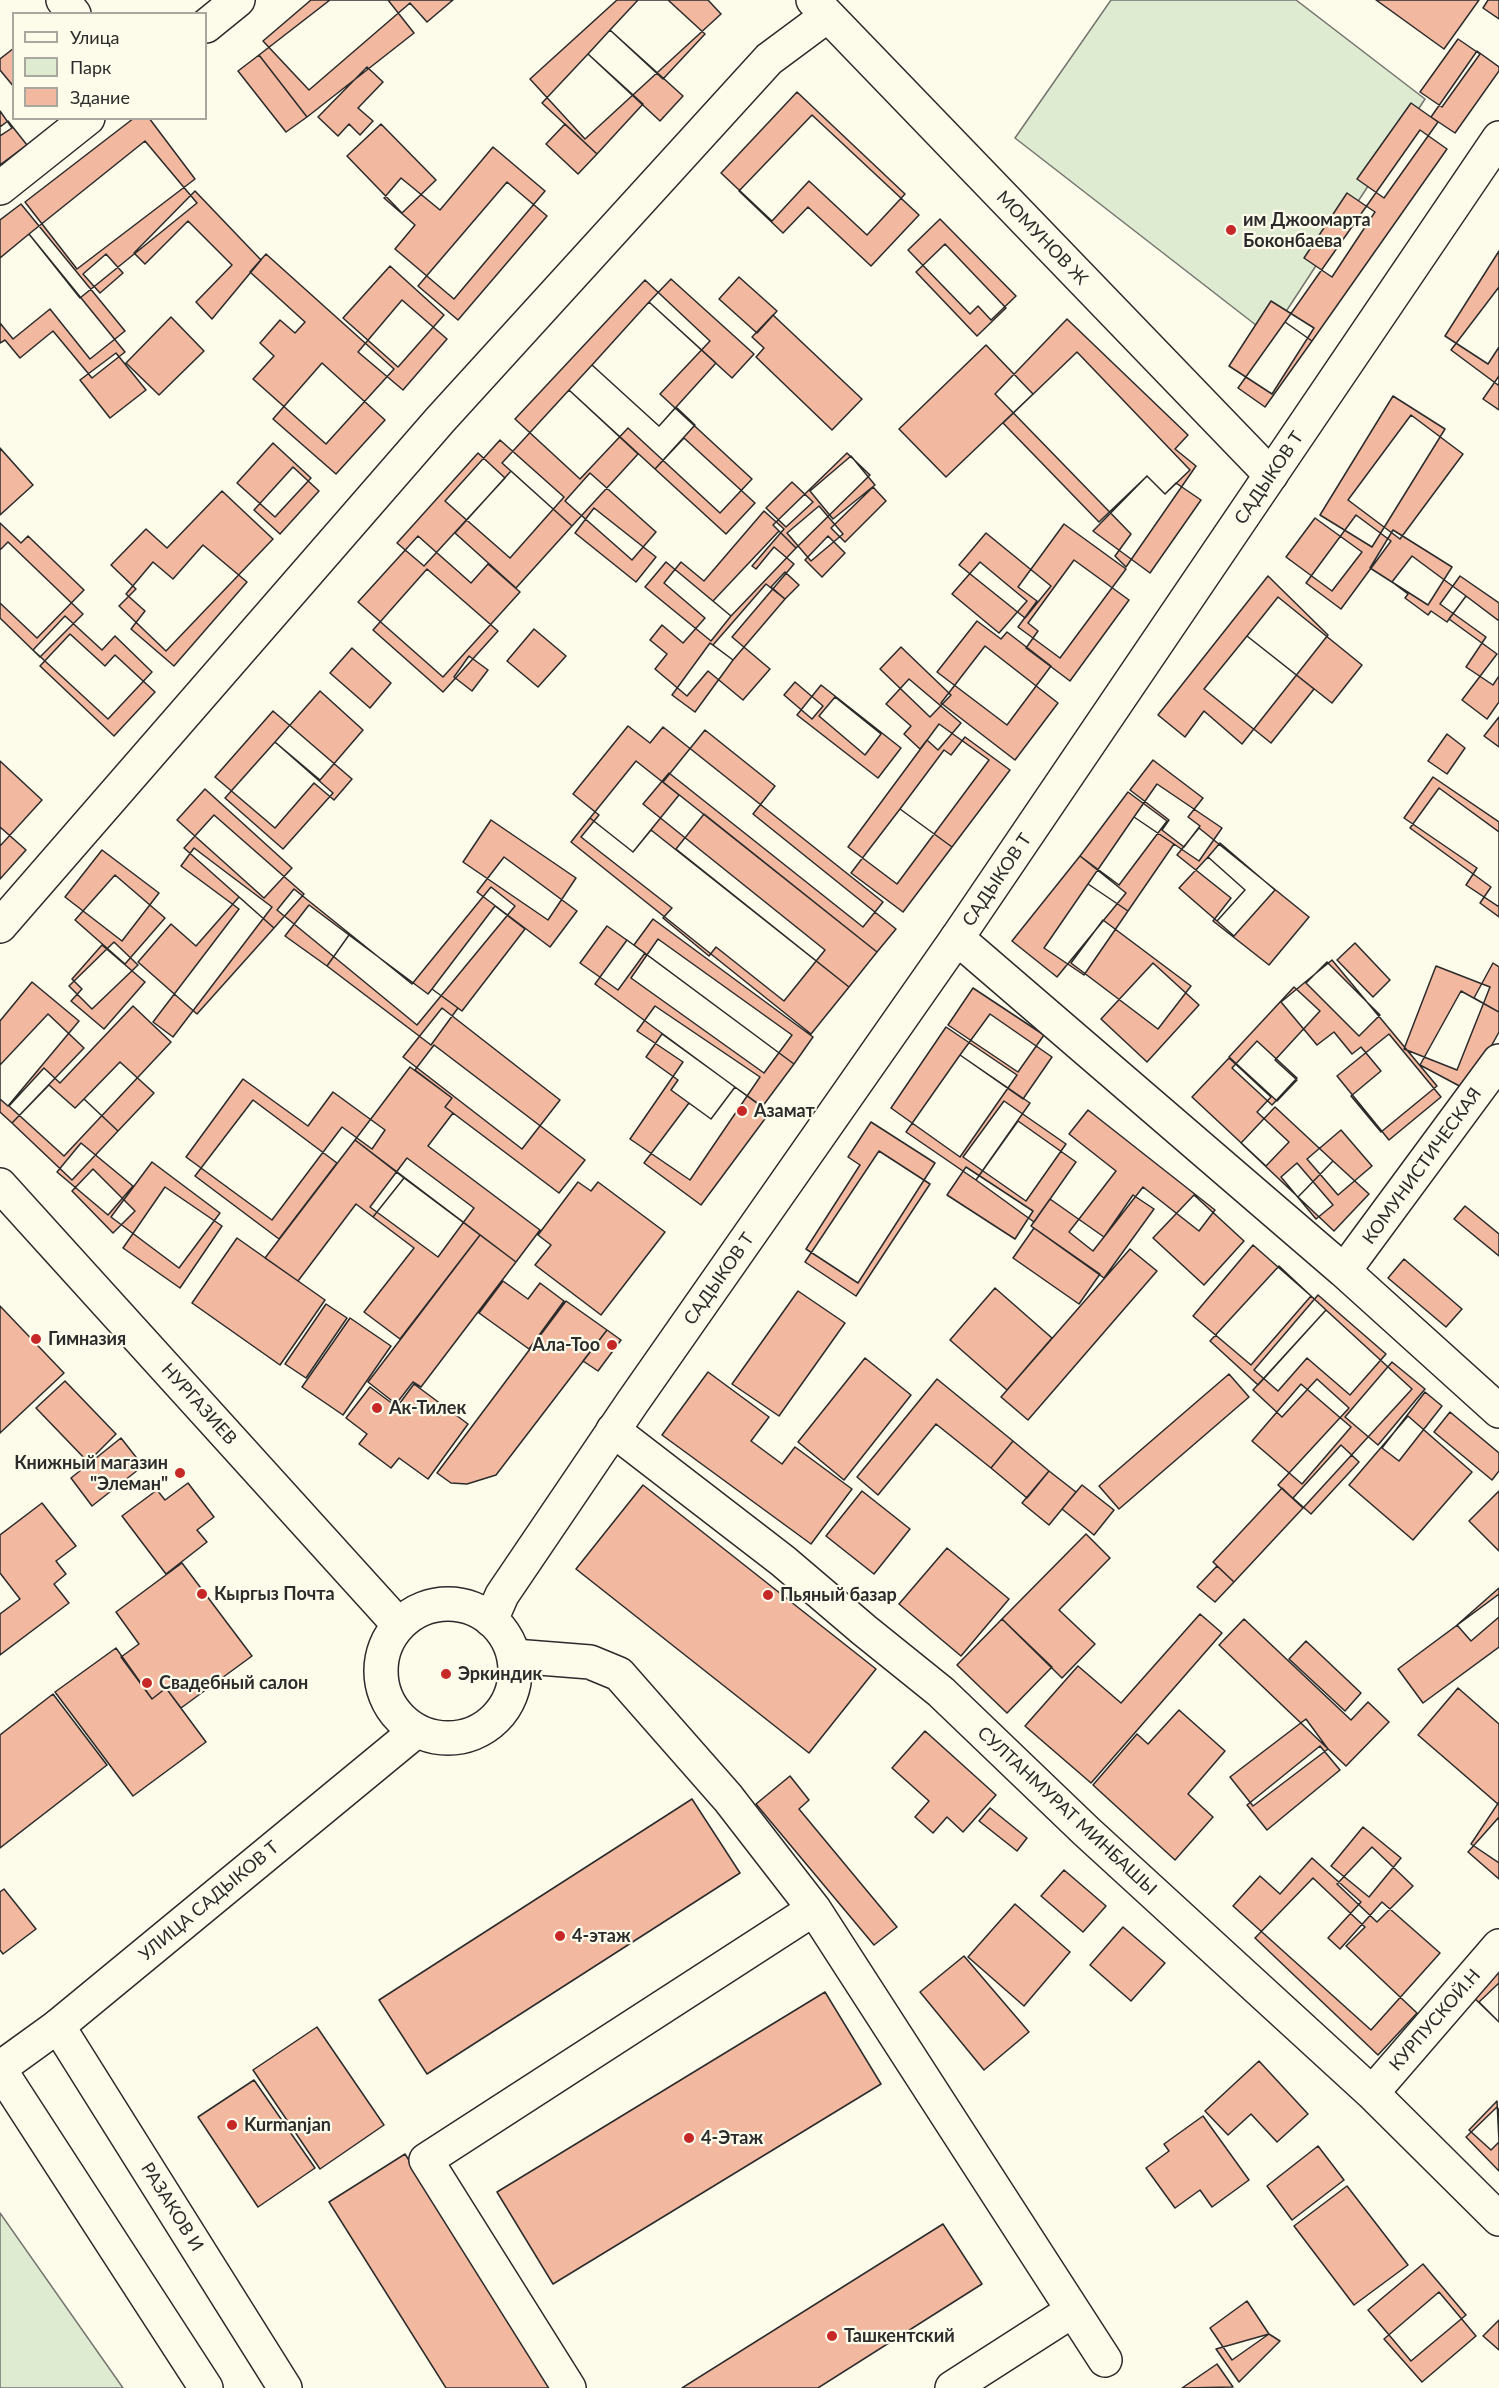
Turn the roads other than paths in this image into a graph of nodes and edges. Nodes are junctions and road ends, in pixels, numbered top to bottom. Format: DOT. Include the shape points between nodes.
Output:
graph roads {
  1 [pos="63,0"];
  2 [pos="238,0"];
  3 [pos="820,8"];
  4 [pos="72,12"];
  5 [pos="207,25"];
  6 [pos="85,120"];
  7 [pos="1499,138"];
  8 [pos="0,188"];
  9 [pos="1271,475"];
  10 [pos="0,926"];
  11 [pos="957,938"];
  12 [pos="1499,1061"];
  13 [pos="0,1185"];
  14 [pos="1344,1271"];
  15 [pos="1499,1411"];
  16 [pos="613,1430"];
  17 [pos="491,1620"];
  18 [pos="398,1624"];
  19 [pos="514,1656"];
  20 [pos="416,1731"];
  21 [pos="814,1909"];
  22 [pos="1499,1946"];
  23 [pos="58,2026"];
  24 [pos="0,2069"];
  25 [pos="1372,2093"];
  26 [pos="1499,2219"];
  27 [pos="1072,2311"];
  28 [pos="1104,2360"];
  29 [pos="206,2388"];
  30 [pos="285,2388"];
  31 [pos="569,2388"];
  32 [pos="952,2388"];
  1 -- 4 [label="main road"];
  2 -- 5 [label="main road"];
  3 -- 9 [label="main road, МОМУНОВ Ж"];
  3 -- 10 [label="main road" via="464,393"];
  6 -- 8 [label="main road"];
  7 -- 9 [label="main road, САДЫКОВ Т"];
  9 -- 11 [label="main road, САДЫКОВ Т"];
  11 -- 14 [label="main road"];
  11 -- 16 [label="main road, САДЫКОВ Т"];
  12 -- 14 [label="main road, КОМУНИСТИЧЕСКАЯ"];
  13 -- 18 [label="main road, НУРГАЗИЕВ"];
  14 -- 15 [label="main road"];
  16 -- 17 [label="main road, САДЫКОВ Т" via="502,1595"];
  16 -- 25 [label="main road, СУЛТАНМУРАТ МИНБАШЫ" via="783,1561 941,1692"];
  17 -- 18 [label="main road" via="475,1609 438,1605"];
  17 -- 19 [label="main road" via="506,1635"];
  18 -- 20 [label="main road" via="382,1657 381,1679 387,1700 399,1718"];
  19 -- 20 [label="main road" via="516,1678 510,1699 497,1718 480,1731 459,1738 437,1738"];
  19 -- 21 [label="main road" via="590,1662 619,1674 728,1798"];
  20 -- 23 [label="main road, УЛИЦА САДЫКОВ Т"];
  21 -- 27 [label="main road"];
  21 -- 31 [label="main road" via="426,2160"];
  22 -- 25 [label="main road, КУРПУСКОЙ.Н"];
  23 -- 24 [label="main road, УЛИЦА САДЫКОВ Т"];
  23 -- 30 [label="main road, РАЗАКОВ И"];
  24 -- 29 [label="main road"];
  25 -- 26 [label="main road, СУЛТАНМУРАТ МИНБАШЫ"];
  27 -- 28 [label="main road"];
  27 -- 32 [label="main road"];
}
